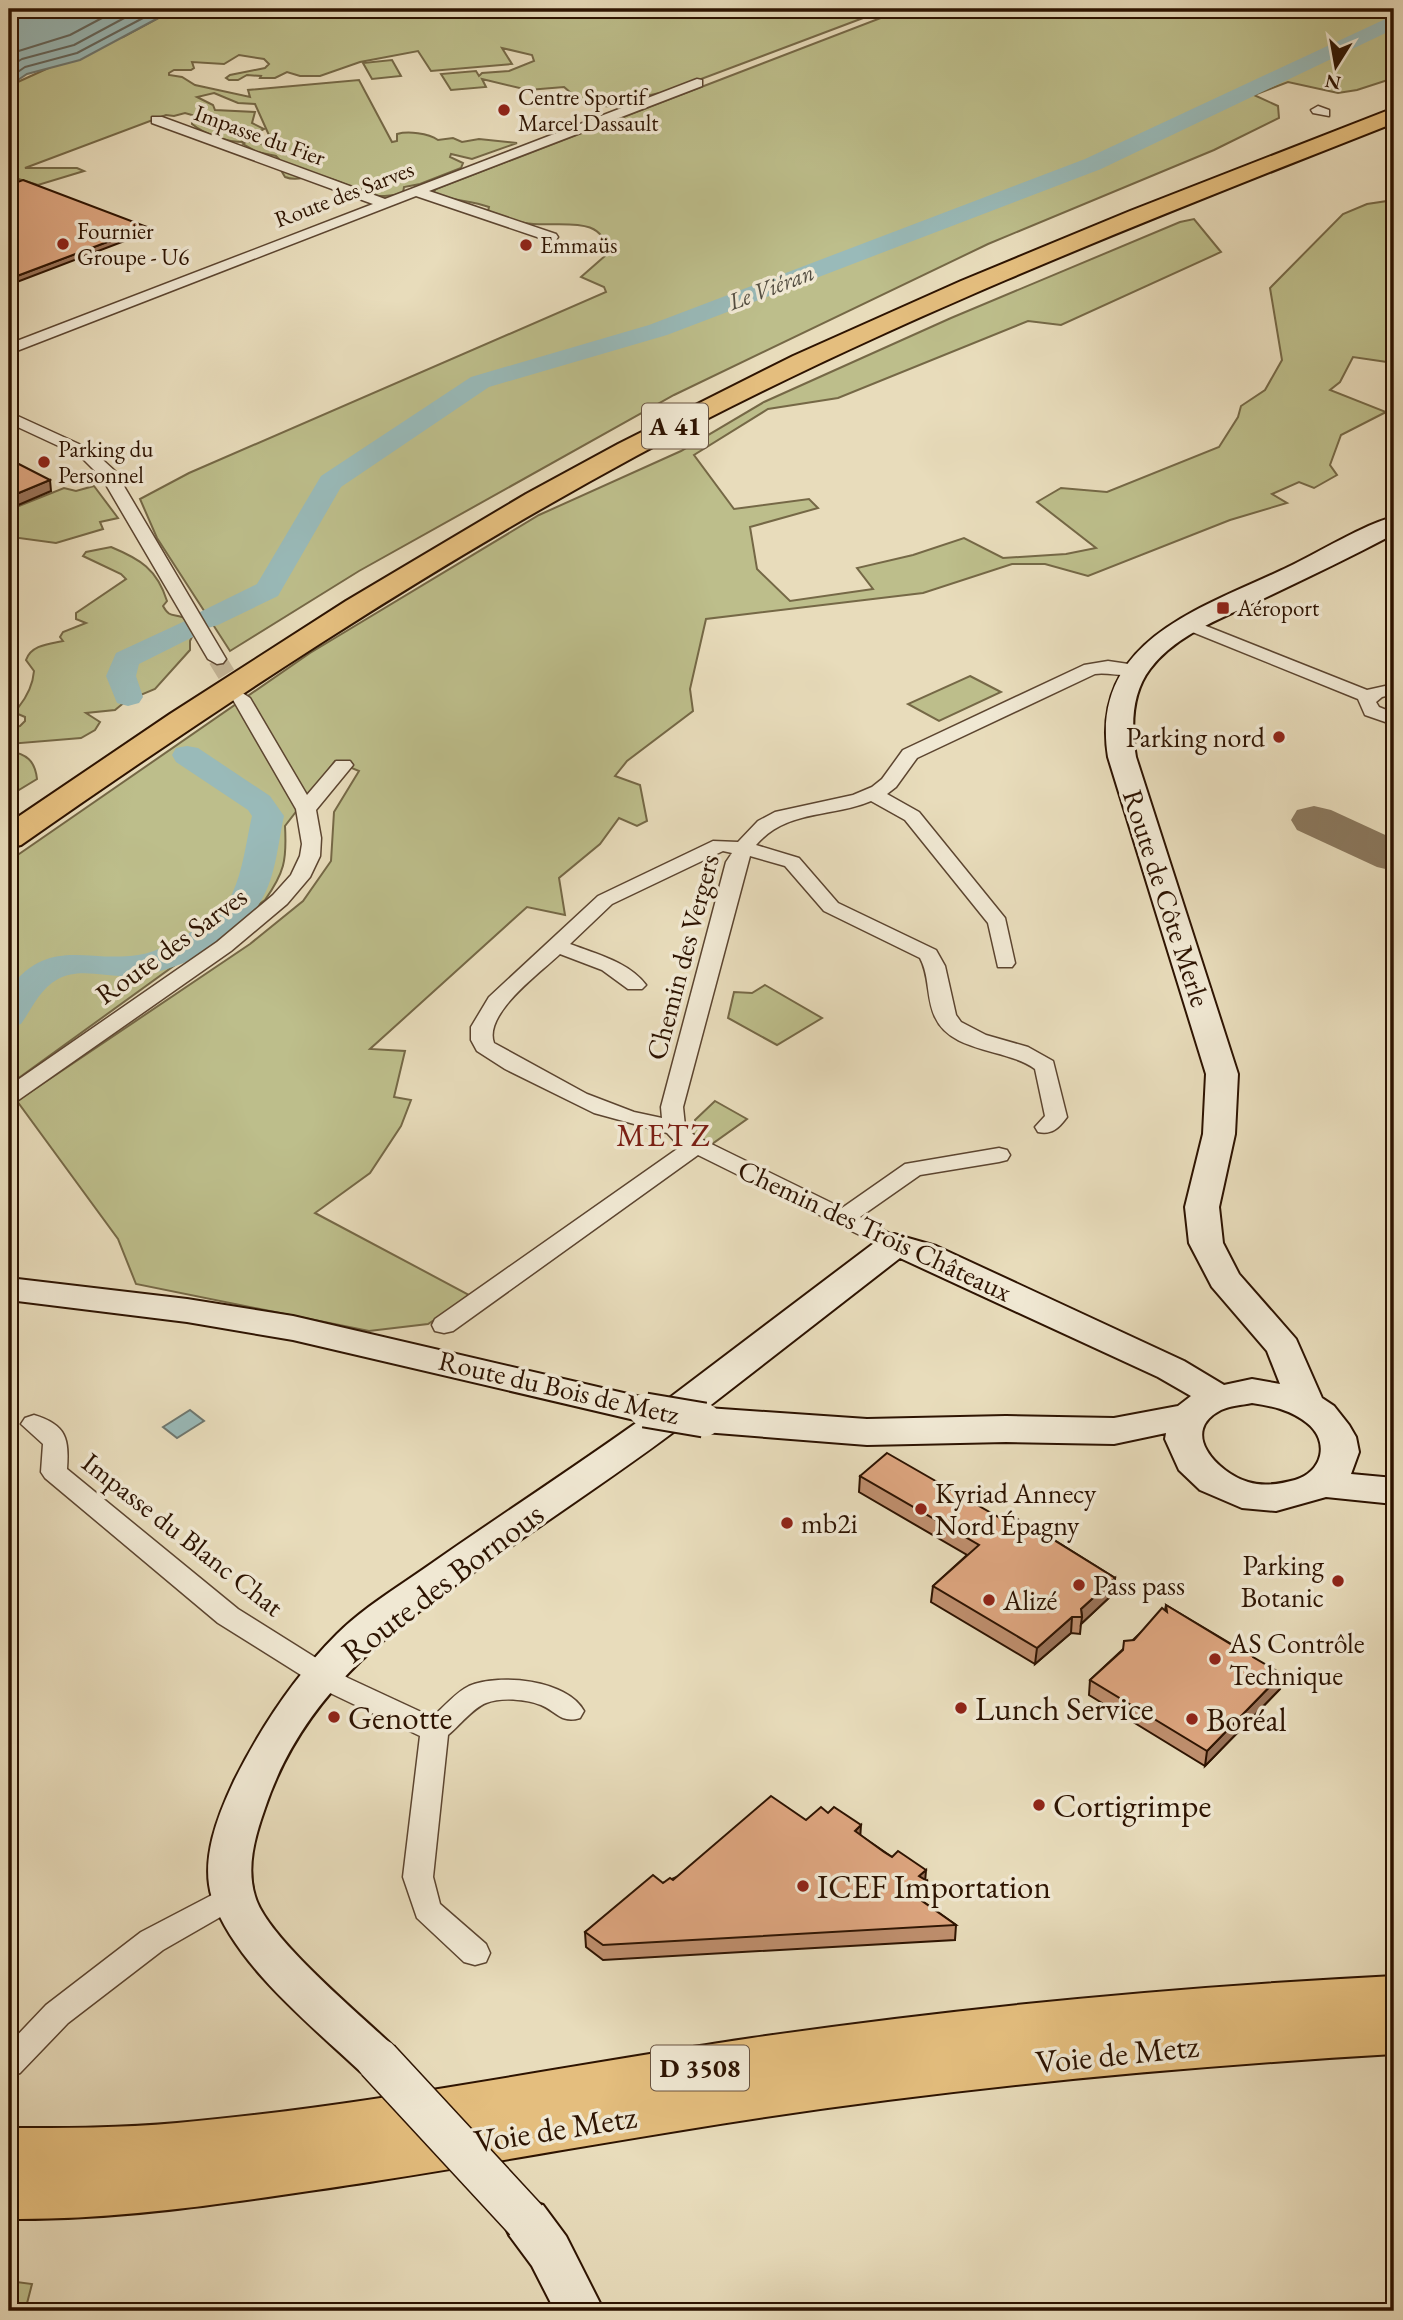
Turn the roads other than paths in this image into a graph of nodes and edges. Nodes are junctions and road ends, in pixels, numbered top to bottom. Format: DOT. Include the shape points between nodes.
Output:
graph roads {
  1 [pos="697,83"];
  2 [pos="1394,105"];
  3 [pos="1394,115"];
  4 [pos="157,120"];
  5 [pos="417,191"];
  6 [pos="387,204"];
  7 [pos="551,237"];
  8 [pos="9,349"];
  9 [pos="9,417"];
  10 [pos="1394,524"];
  11 [pos="1196,623"];
  12 [pos="217,659"];
  13 [pos="1136,670"];
  14 [pos="1379,693"];
  15 [pos="241,698"];
  16 [pos="1394,719"];
  17 [pos="343,765"];
  18 [pos="873,794"];
  19 [pos="306,809"];
  20 [pos="9,814"];
  21 [pos="9,838"];
  22 [pos="744,848"];
  23 [pos="557,946"];
  24 [pos="1005,963"];
  25 [pos="635,985"];
  26 [pos="9,1096"];
  27 [pos="674,1126"];
  28 [pos="1046,1128"];
  29 [pos="696,1146"];
  30 [pos="999,1155"];
  31 [pos="844,1217"];
  32 [pos="894,1245"];
  33 [pos="9,1289"];
  34 [pos="444,1325"];
  35 [pos="1286,1357"];
  36 [pos="1252,1391"];
  37 [pos="1306,1405"];
  38 [pos="1202,1406"];
  39 [pos="34,1424"];
  40 [pos="1114,1432"];
  41 [pos="1340,1451"];
  42 [pos="1191,1462"];
  43 [pos="1322,1484"];
  44 [pos="1394,1490"];
  45 [pos="321,1676"];
  46 [pos="570,1711"];
  47 [pos="435,1731"];
  48 [pos="233,1896"];
  49 [pos="475,1953"];
  50 [pos="1394,1997"];
  51 [pos="1394,2034"];
  52 [pos="9,2064"];
  53 [pos="9,2151"];
  54 [pos="9,2195"];
  55 [pos="580,2311"];
  1 -- 5 [label="street, Route des Sarves"];
  2 -- 20 [label="highway, A 41" via="971,272 700,397 407,558 94,753"];
  3 -- 21 [label="highway, A 41" via="984,279 717,403 427,564 118,761"];
  4 -- 6 [label="street, Impasse du Fier"];
  5 -- 6 [label="street, Route des Sarves"];
  5 -- 7 [label="street"];
  6 -- 8 [label="street, Route des Sarves"];
  9 -- 12 [label="street" via="86,453 109,475"];
  10 -- 11 [label="main road, Route de Côte Merle"];
  11 -- 13 [label="main road, Route de Côte Merle" via="1157,648"];
  11 -- 14 [label="street"];
  13 -- 18 [label="street" via="1101,666 1072,677 910,754 892,782"];
  13 -- 35 [label="main road, Route de Côte Merle" via="1122,700 1118,740 1222,1073 1219,1134 1202,1207 1206,1243 1224,1279 1277,1339"];
  14 -- 16 [label="street" via="1367,704 1372,711"];
  15 -- 19 [label="street, Route des Sarves"];
  17 -- 19 [label="street"];
  18 -- 22 [label="street" via="803,808 773,821"];
  18 -- 24 [label="street" via="912,816 998,922"];
  19 -- 26 [label="street, Route des Sarves" via="310,857 278,902 235,939"];
  22 -- 23 [label="street" via="716,845 606,900"];
  22 -- 27 [label="street, Chemin des Vergers" via="718,922 672,1107"];
  22 -- 28 [label="street, Chemin des Vergers" via="792,862 831,907 929,954 949,1023 974,1038 1024,1051 1045,1066 1056,1117"];
  23 -- 25 [label="street" via="609,966"];
  23 -- 27 [label="street" via="490,1010 479,1035 484,1046 564,1090 626,1117"];
  27 -- 29 [label="street, Chemin des Trois Châteaux"];
  29 -- 31 [label="street, Chemin des Trois Châteaux"];
  29 -- 34 [label="street"];
  30 -- 31 [label="street" via="913,1169"];
  31 -- 32 [label="street, Chemin des Trois Châteaux"];
  32 -- 38 [label="main road, Chemin des Trois Châteaux" via="924,1254 1198,1383"];
  32 -- 45 [label="main road, Route des Bornous" via="605,1463 394,1609"];
  33 -- 40 [label="main road, Route du Bois de Metz, bridge" via="293,1328 400,1350 573,1395 704,1420 867,1432"];
  35 -- 36 [label="main road"];
  35 -- 37 [label="main road, Route de Côte Merle"];
  36 -- 37 [label="main road"];
  36 -- 38 [label="main road"];
  37 -- 41 [label="main road" via="1336,1434"];
  38 -- 40 [label="main road, Route du Bois de Metz"];
  38 -- 42 [label="main road" via="1182,1430 1183,1447"];
  39 -- 45 [label="street, Impasse du Blanc Chat" via="55,1441 54,1472 228,1616"];
  40 -- 42 [label="main road, Route du Bois de Metz"];
  41 -- 43 [label="main road" via="1332,1475"];
  41 -- 44 [label="main road"];
  42 -- 43 [label="main road" via="1216,1484 1253,1497 1303,1494"];
  43 -- 44 [label="main road"];
  45 -- 47 [label="street"];
  45 -- 48 [label="main road, Route des Bornous" via="268,1754 250,1791 234,1841"];
  46 -- 47 [label="street" via="548,1696 507,1689 478,1694"];
  47 -- 49 [label="street" via="418,1877 427,1910"];
  48 -- 52 [label="street" via="152,1941 57,2014"];
  48 -- 55 [label="main road, Route des Bornous, bridge" via="276,1961 378,2060 526,2220 549,2251"];
  50 -- 53 [label="highway, Voie de Metz / D 3508" via="1116,2017 903,2039 228,2141 108,2151"];
  51 -- 54 [label="highway, Voie de Metz / D 3508" via="1311,2036 1096,2054 818,2087 188,2185"];
}
